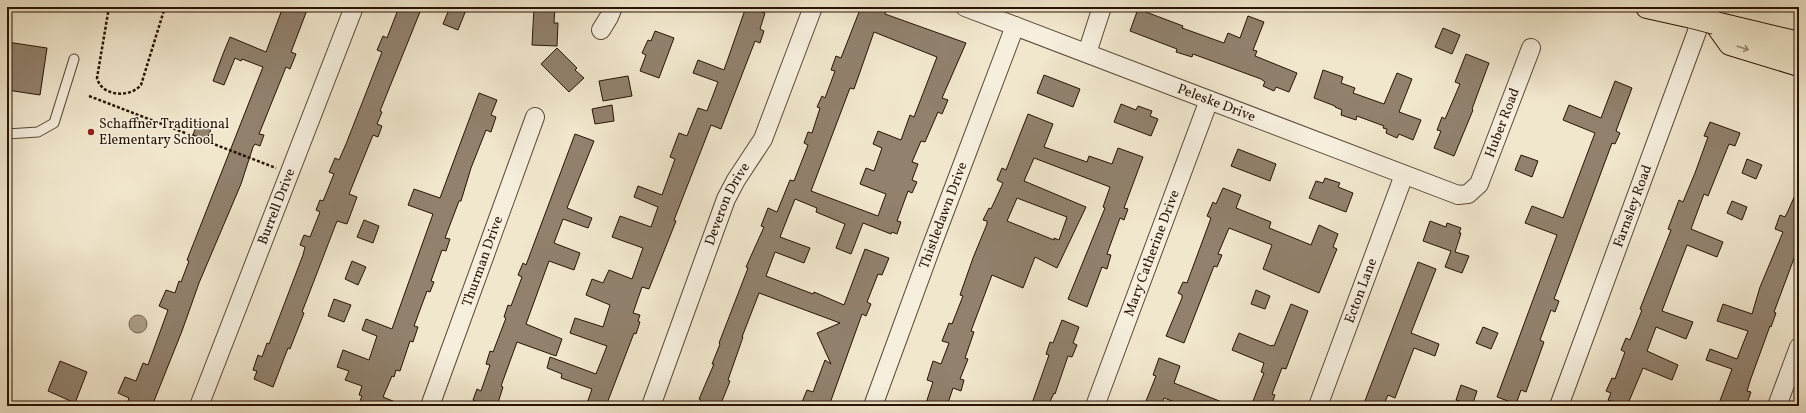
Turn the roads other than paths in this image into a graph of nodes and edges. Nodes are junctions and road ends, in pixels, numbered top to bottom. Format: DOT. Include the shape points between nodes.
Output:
graph roads {
  1 [pos="354,7"];
  2 [pos="613,7"];
  3 [pos="813,7"];
  4 [pos="966,7"];
  5 [pos="1102,7"];
  6 [pos="1651,8"];
  7 [pos="1711,15"];
  8 [pos="1015,26"];
  9 [pos="601,30"];
  10 [pos="1799,42"];
  11 [pos="1531,48"];
  12 [pos="1087,54"];
  13 [pos="74,59"];
  14 [pos="1799,65"];
  15 [pos="1209,100"];
  16 [pos="535,117"];
  17 [pos="7,134"];
  18 [pos="1404,176"];
  19 [pos="1468,194"];
  20 [pos="1799,347"];
  21 [pos="198,406"];
  22 [pos="430,406"];
  23 [pos="651,406"];
  24 [pos="873,406"];
  25 [pos="1096,406"];
  26 [pos="1318,406"];
  27 [pos="1559,406"];
  28 [pos="1777,406"];
  1 -- 21 [label="street, Burrell Drive"];
  2 -- 9 [label="street"];
  3 -- 23 [label="street, Deveron Drive" via="763,139 726,199"];
  4 -- 8 [label="street, Peleske Drive"];
  5 -- 12 [label="street"];
  6 -- 7 [label="highway, bridge"];
  7 -- 10 [label="highway"];
  7 -- 14 [label="highway, one-way" via="1730,44"];
  7 -- 27 [label="street, Farnsley Road"];
  8 -- 12 [label="street, Peleske Drive"];
  8 -- 24 [label="street, Thistledawn Drive"];
  11 -- 19 [label="street, Huber Road" via="1479,184"];
  12 -- 15 [label="street, Peleske Drive"];
  13 -- 17 [label="lane" via="54,123 38,132"];
  15 -- 18 [label="street, Peleske Drive"];
  15 -- 25 [label="street, Mary Catherine Drive"];
  16 -- 22 [label="street, Thurman Drive"];
  18 -- 19 [label="street, Peleske Drive" via="1458,195"];
  18 -- 26 [label="street, Ecton Lane"];
  20 -- 28 [label="street"];
}
